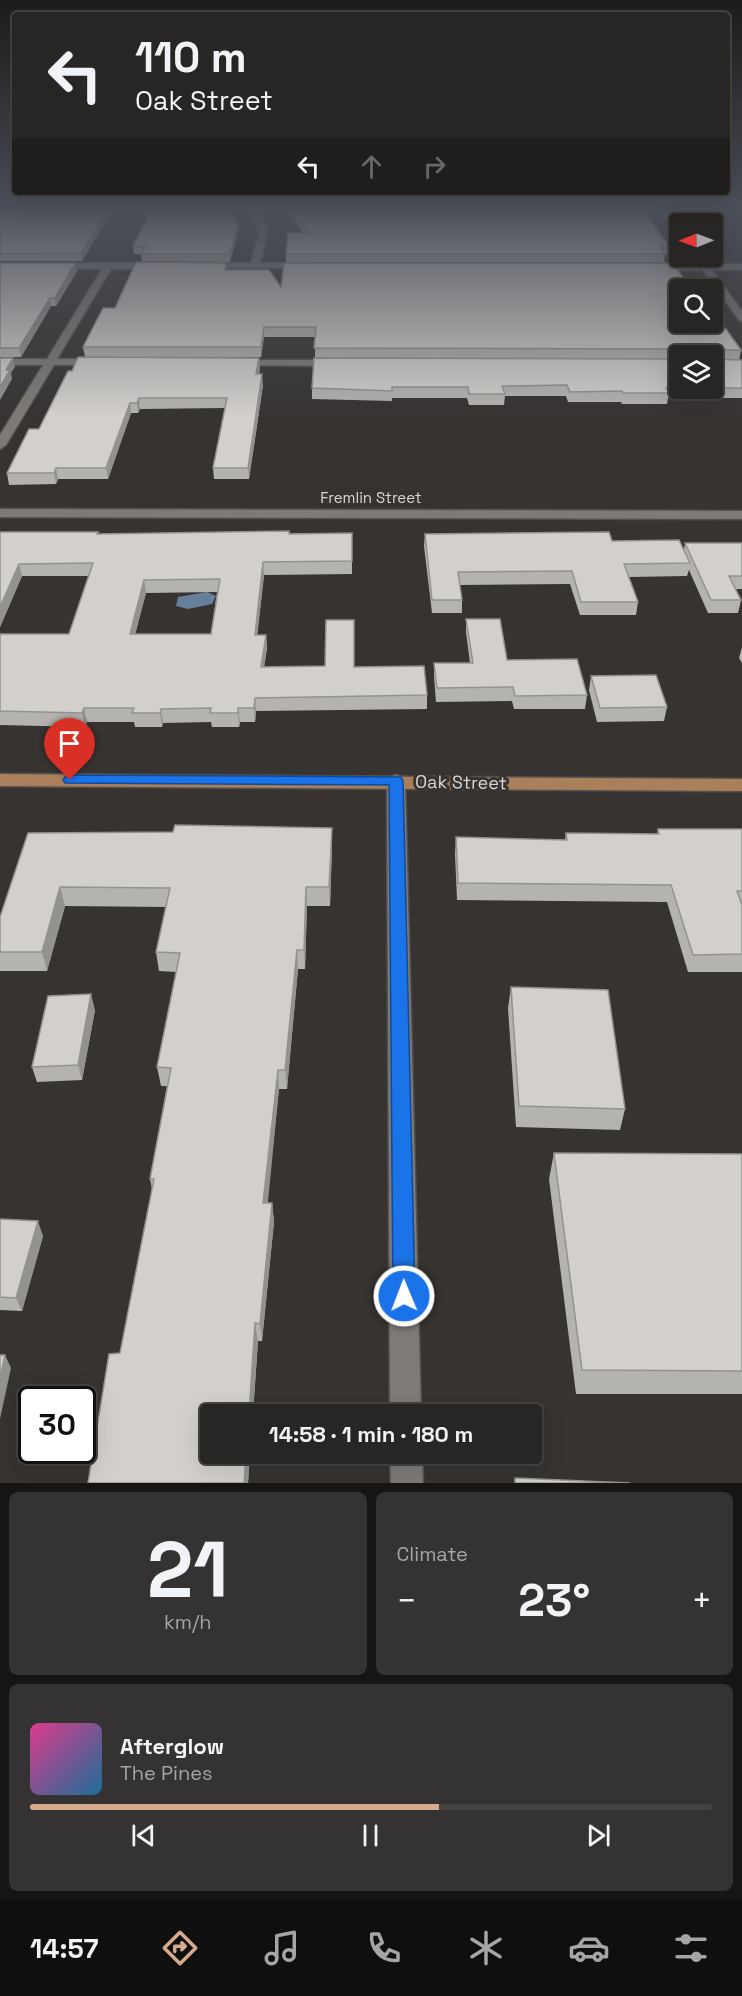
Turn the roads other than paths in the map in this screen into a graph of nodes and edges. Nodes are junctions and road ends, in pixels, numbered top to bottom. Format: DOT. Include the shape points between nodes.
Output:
graph roads {
  1 [pos="101,278"];
  2 [pos="713,278"];
  3 [pos="742,318"];
  4 [pos="0,362"];
  5 [pos="50,362"];
  6 [pos="111,362"];
  7 [pos="229,363"];
  8 [pos="348,363"];
  9 [pos="0,445"];
  10 [pos="0,513"];
  11 [pos="742,514"];
  12 [pos="0,780"];
  13 [pos="396,781"];
  14 [pos="742,785"];
  15 [pos="406,1404"];
  16 [pos="406,1464"];
  17 [pos="407,1483"];
  1 -- 5 [label="street"];
  2 -- 3 [label="street"];
  4 -- 5 [label="street"];
  5 -- 6 [label="street"];
  5 -- 9 [label="street"];
  7 -- 8 [label="street"];
  10 -- 11 [label="street, Fremlin Street"];
  12 -- 13 [label="main road, Oak Street"];
  13 -- 14 [label="main road, Oak Street"];
  13 -- 15 [label="street"];
  16 -- 17 [label="street"];
}
